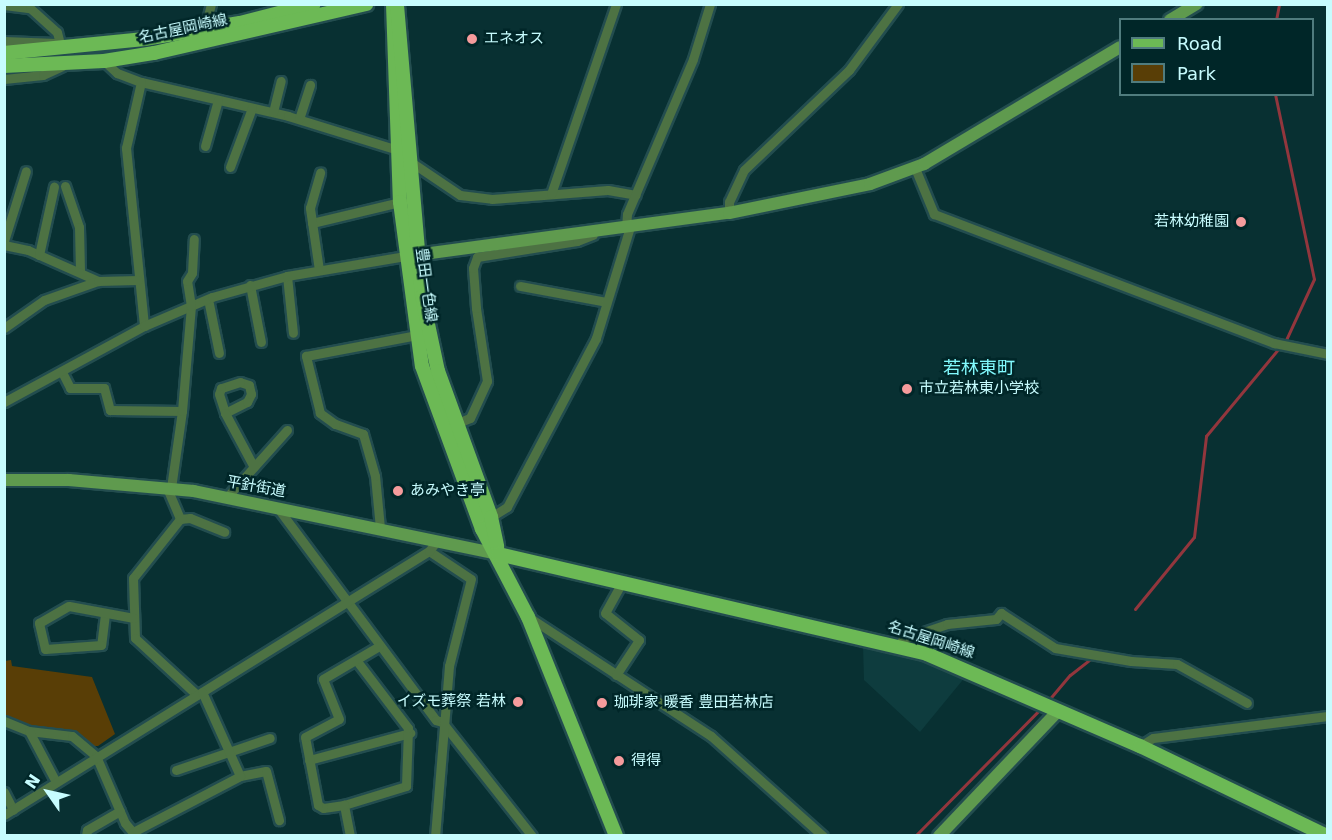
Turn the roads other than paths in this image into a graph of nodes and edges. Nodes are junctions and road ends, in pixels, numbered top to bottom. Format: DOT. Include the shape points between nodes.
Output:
graph roads {
  1 [pos="211,4"];
  2 [pos="314,4"];
  3 [pos="366,4"];
  4 [pos="395,4"];
  5 [pos="616,4"];
  6 [pos="710,4"];
  7 [pos="898,4"];
  8 [pos="1197,4"];
  9 [pos="4,5"];
  10 [pos="33,6"];
  11 [pos="1173,18"];
  12 [pos="206,28"];
  13 [pos="4,41"];
  14 [pos="64,47"];
  15 [pos="1119,48"];
  16 [pos="4,53"];
  17 [pos="104,60"];
  18 [pos="67,64"];
  19 [pos="4,66"];
  20 [pos="4,79"];
  21 [pos="281,81"];
  22 [pos="141,82"];
  23 [pos="310,85"];
  24 [pos="218,100"];
  25 [pos="252,108"];
  26 [pos="273,112"];
  27 [pos="299,119"];
  28 [pos="205,146"];
  29 [pos="398,150"];
  30 [pos="411,162"];
  31 [pos="230,167"];
  32 [pos="915,168"];
  33 [pos="26,171"];
  34 [pos="320,172"];
  35 [pos="551,194"];
  36 [pos="636,195"];
  37 [pos="400,202"];
  38 [pos="729,213"];
  39 [pos="312,224"];
  40 [pos="628,228"];
  41 [pos="603,231"];
  42 [pos="194,239"];
  43 [pos="4,243"];
  44 [pos="39,255"];
  45 [pos="411,256"];
  46 [pos="319,270"];
  47 [pos="80,272"];
  48 [pos="287,276"];
  49 [pos="138,280"];
  50 [pos="98,281"];
  51 [pos="250,285"];
  52 [pos="520,286"];
  53 [pos="208,299"];
  54 [pos="606,302"];
  55 [pos="191,306"];
  56 [pos="144,326"];
  57 [pos="4,328"];
  58 [pos="293,333"];
  59 [pos="417,335"];
  60 [pos="261,342"];
  61 [pos="219,353"];
  62 [pos="1328,354"];
  63 [pos="62,372"];
  64 [pos="4,402"];
  65 [pos="182,411"];
  66 [pos="225,413"];
  67 [pos="455,424"];
  68 [pos="287,430"];
  69 [pos="254,467"];
  70 [pos="4,480"];
  71 [pos="169,488"];
  72 [pos="227,497"];
  73 [pos="276,505"];
  74 [pos="491,517"];
  75 [pos="180,519"];
  76 [pos="380,528"];
  77 [pos="224,532"];
  78 [pos="433,546"];
  79 [pos="498,554"];
  80 [pos="622,582"];
  81 [pos="346,603"];
  82 [pos="105,614"];
  83 [pos="528,617"];
  84 [pos="134,618"];
  85 [pos="379,646"];
  86 [pos="898,646"];
  87 [pos="357,660"];
  88 [pos="616,675"];
  89 [pos="199,694"];
  90 [pos="1247,703"];
  91 [pos="1058,711"];
  92 [pos="1328,716"];
  93 [pos="4,721"];
  94 [pos="442,722"];
  95 [pos="29,731"];
  96 [pos="410,733"];
  97 [pos="270,738"];
  98 [pos="1140,746"];
  99 [pos="228,751"];
  100 [pos="96,756"];
  101 [pos="309,760"];
  102 [pos="176,770"];
  103 [pos="240,776"];
  104 [pos="56,782"];
  105 [pos="4,792"];
  106 [pos="344,805"];
  107 [pos="120,811"];
  108 [pos="9,813"];
  109 [pos="279,820"];
  110 [pos="134,834"];
  111 [pos="86,836"];
  112 [pos="350,836"];
  113 [pos="435,836"];
  114 [pos="532,836"];
  115 [pos="616,836"];
  116 [pos="823,836"];
  117 [pos="939,836"];
  118 [pos="1327,836"];
  1 -- 12 [label="street"];
  2 -- 12 [label="main road, 名古屋岡崎線"];
  3 -- 17 [label="main road, 名古屋岡崎線"];
  4 -- 29 [label="main road, 豊田一色線"];
  4 -- 30 [label="main road, 豊田一色線" via="402,24"];
  5 -- 35 [label="street"];
  6 -- 36 [label="street" via="693,58"];
  7 -- 38 [label="street" via="849,70 744,170 729,202"];
  8 -- 11 [label="street"];
  9 -- 10 [label="street"];
  10 -- 14 [label="street" via="57,32"];
  12 -- 14 [label="main road, 名古屋岡崎線"];
  13 -- 14 [label="street"];
  14 -- 16 [label="main road, 名古屋岡崎線"];
  15 -- 32 [label="street"];
  17 -- 18 [label="main road, 名古屋岡崎線"];
  17 -- 22 [label="street" via="117,73"];
  18 -- 19 [label="main road, 名古屋岡崎線"];
  18 -- 20 [label="street" via="43,75"];
  21 -- 26 [label="street"];
  22 -- 24 [label="street"];
  22 -- 49 [label="street" via="126,148"];
  23 -- 27 [label="street"];
  24 -- 25 [label="street"];
  24 -- 28 [label="street"];
  25 -- 26 [label="street"];
  25 -- 31 [label="street"];
  26 -- 27 [label="street"];
  27 -- 29 [label="street"];
  29 -- 37 [label="main road, 豊田一色線"];
  30 -- 35 [label="street" via="460,195 492,199"];
  30 -- 45 [label="main road, 豊田一色線"];
  32 -- 38 [label="street" via="870,184"];
  32 -- 62 [label="street" via="934,214 1274,343"];
  33 -- 43 [label="street"];
  34 -- 39 [label="street" via="310,208"];
  35 -- 36 [label="street" via="608,190"];
  36 -- 40 [label="street"];
  37 -- 39 [label="street"];
  37 -- 45 [label="main road, 豊田一色線"];
  38 -- 40 [label="street"];
  39 -- 46 [label="street"];
  40 -- 41 [label="street"];
  40 -- 54 [label="street"];
  41 -- 45 [label="street"];
  41 -- 67 [label="street" via="577,241 477,257 473,268 476,308 487,381 470,418"];
  42 -- 55 [label="street" via="192,273 187,281"];
  43 -- 44 [label="street"];
  44 -- 47 [label="street"];
  44 -- 47 [label="street" via="60,186 79,227"];
  45 -- 46 [label="street"];
  45 -- 59 [label="main road, 豊田一色線"];
  45 -- 67 [label="main road, 豊田一色線" via="438,371"];
  46 -- 48 [label="street"];
  47 -- 50 [label="street"];
  48 -- 51 [label="street"];
  48 -- 58 [label="street"];
  49 -- 50 [label="street"];
  49 -- 56 [label="street"];
  50 -- 57 [label="street" via="44,300"];
  51 -- 53 [label="street"];
  51 -- 60 [label="street"];
  52 -- 54 [label="street"];
  53 -- 55 [label="street"];
  53 -- 61 [label="street"];
  54 -- 74 [label="street" via="596,338 507,507"];
  55 -- 56 [label="street"];
  55 -- 65 [label="street"];
  56 -- 63 [label="street"];
  59 -- 76 [label="street" via="306,356 320,413 335,424 363,434 375,476"];
  59 -- 79 [label="main road, 豊田一色線" via="422,366 482,529"];
  63 -- 64 [label="street"];
  63 -- 65 [label="street" via="70,388 104,388 110,410"];
  65 -- 71 [label="street"];
  66 -- 69 [label="street"];
  67 -- 74 [label="main road, 豊田一色線"];
  68 -- 69 [label="street"];
  69 -- 72 [label="street"];
  70 -- 71 [label="street, 平針街道" via="69,480"];
  71 -- 72 [label="street, 平針街道"];
  71 -- 75 [label="street"];
  72 -- 73 [label="street, 平針街道"];
  73 -- 76 [label="street, 平針街道"];
  73 -- 81 [label="street"];
  74 -- 79 [label="main road, 豊田一色線"];
  75 -- 77 [label="street" via="190,518"];
  75 -- 84 [label="street" via="133,578"];
  76 -- 78 [label="street, 平針街道"];
  78 -- 79 [label="street, 平針街道"];
  78 -- 81 [label="street"];
  78 -- 94 [label="street" via="471,579 448,666"];
  79 -- 80 [label="main road, 名古屋岡崎線"];
  79 -- 83 [label="main road, 豊田一色線"];
  80 -- 86 [label="main road, 名古屋岡崎線"];
  80 -- 88 [label="street" via="605,613 639,640"];
  81 -- 85 [label="street"];
  81 -- 89 [label="street"];
  82 -- 82 [label="street" via="69,606 39,623 45,650 101,645"];
  82 -- 84 [label="street"];
  83 -- 88 [label="street"];
  83 -- 115 [label="main road, 豊田一色線"];
  84 -- 89 [label="street" via="135,638"];
  85 -- 87 [label="street"];
  85 -- 94 [label="street" via="436,720"];
  86 -- 90 [label="street" via="903,639 936,627 996,620 1000,613 1055,648 1131,661 1177,664"];
  86 -- 91 [label="main road, 名古屋岡崎線" via="974,671"];
  87 -- 96 [label="street"];
  87 -- 101 [label="street" via="322,681 339,719 305,737"];
  88 -- 116 [label="street" via="711,736"];
  89 -- 99 [label="street"];
  89 -- 100 [label="street"];
  91 -- 98 [label="main road, 名古屋岡崎線"];
  91 -- 117 [label="street"];
  92 -- 98 [label="street" via="1153,738"];
  93 -- 95 [label="street"];
  94 -- 113 [label="street"];
  94 -- 114 [label="street"];
  95 -- 100 [label="street" via="72,736"];
  95 -- 104 [label="street"];
  96 -- 101 [label="street"];
  96 -- 106 [label="street" via="406,786"];
  97 -- 99 [label="street"];
  98 -- 118 [label="main road, 名古屋岡崎線"];
  99 -- 102 [label="street"];
  99 -- 103 [label="street"];
  100 -- 104 [label="street"];
  100 -- 107 [label="street"];
  101 -- 106 [label="street" via="319,806"];
  103 -- 109 [label="street" via="266,771"];
  103 -- 110 [label="street"];
  104 -- 108 [label="street"];
  105 -- 108 [label="street"];
  106 -- 112 [label="street"];
  107 -- 110 [label="street"];
  107 -- 111 [label="street" via="87,830"];
}
